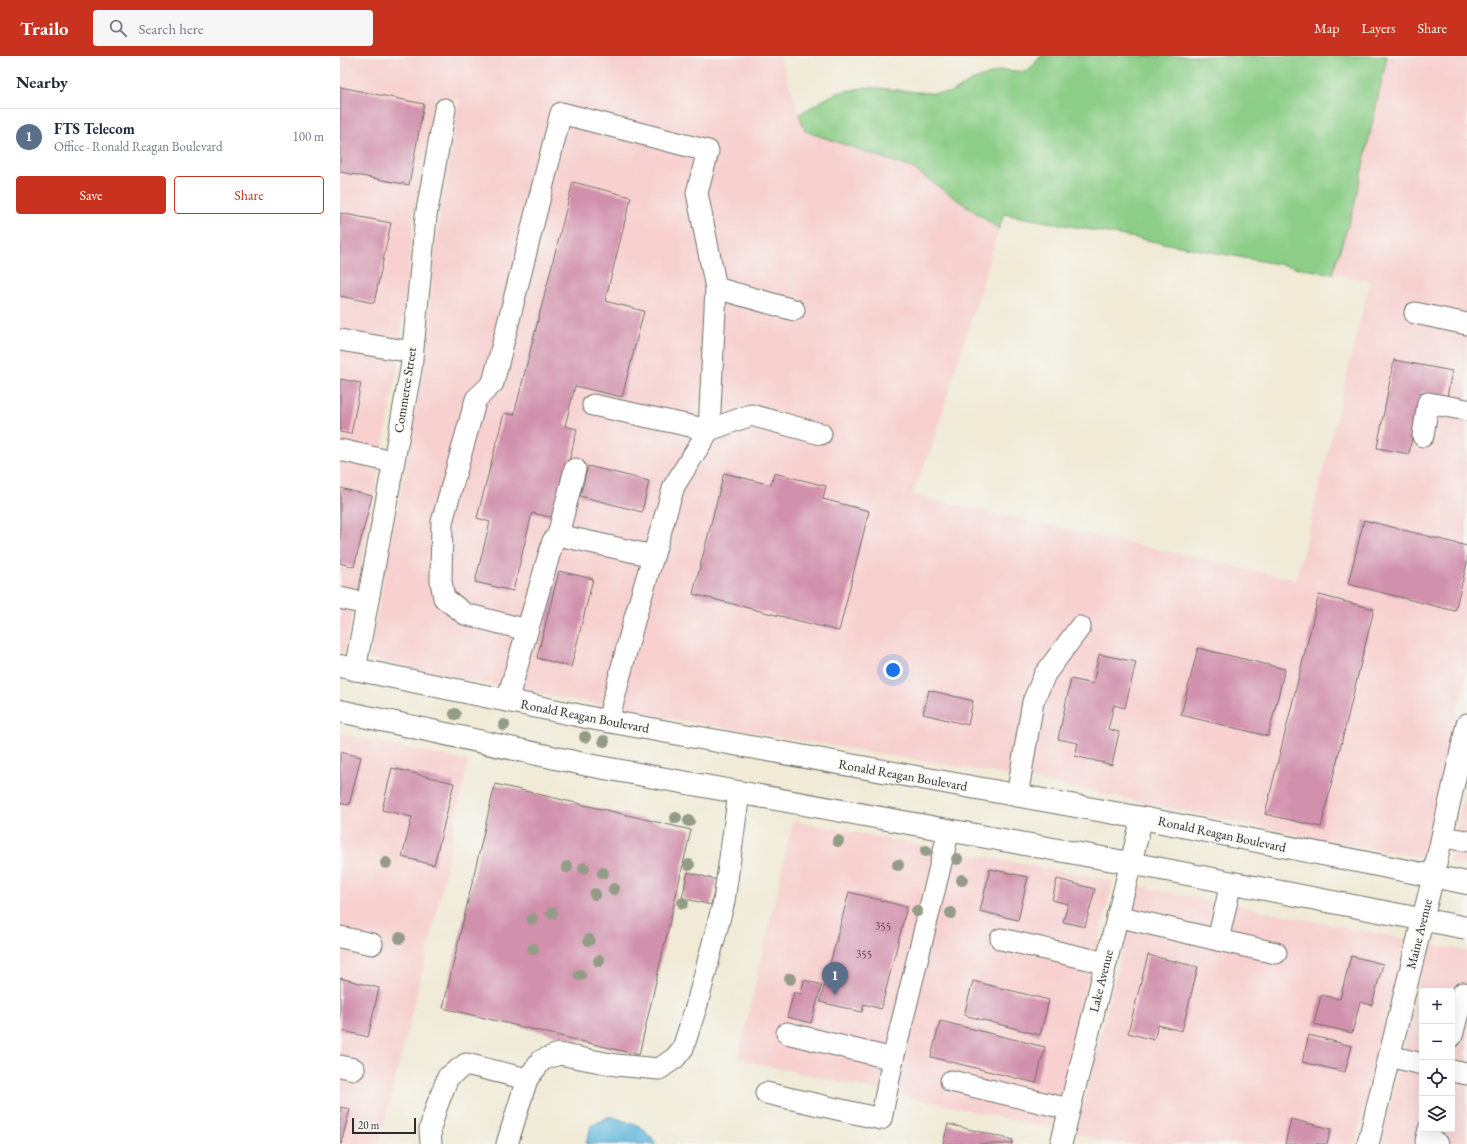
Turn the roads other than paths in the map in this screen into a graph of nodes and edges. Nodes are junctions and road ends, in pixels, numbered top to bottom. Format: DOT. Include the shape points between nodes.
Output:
graph roads {
  1 [pos="445,109"];
  2 [pos="716,288"];
  3 [pos="794,310"];
  4 [pos="1415,313"];
  5 [pos="1467,324"];
  6 [pos="340,340"];
  7 [pos="412,352"];
  8 [pos="593,405"];
  9 [pos="1467,410"];
  10 [pos="709,430"];
  11 [pos="821,434"];
  12 [pos="1423,436"];
  13 [pos="340,450"];
  14 [pos="393,462"];
  15 [pos="575,469"];
  16 [pos="558,535"];
  17 [pos="653,556"];
  18 [pos="340,598"];
  19 [pos="366,604"];
  20 [pos="1080,627"];
  21 [pos="527,630"];
  22 [pos="347,668"];
  23 [pos="507,701"];
  24 [pos="340,711"];
  25 [pos="608,721"];
  26 [pos="1467,724"];
  27 [pos="739,792"];
  28 [pos="1017,796"];
  29 [pos="1142,818"];
  30 [pos="948,830"];
  31 [pos="1442,837"];
  32 [pos="1467,841"];
  33 [pos="1130,863"];
  34 [pos="1433,877"];
  35 [pos="1231,882"];
  36 [pos="1467,883"];
  37 [pos="1117,916"];
  38 [pos="1422,919"];
  39 [pos="1467,928"];
  40 [pos="340,936"];
  41 [pos="1001,939"];
  42 [pos="1218,940"];
  43 [pos="372,944"];
  44 [pos="1276,953"];
  45 [pos="1106,963"];
  46 [pos="1467,994"];
  47 [pos="1455,1024"];
  48 [pos="788,1033"];
  49 [pos="1389,1056"];
  50 [pos="893,1059"];
  51 [pos="1419,1063"];
  52 [pos="1455,1072"];
  53 [pos="1467,1074"];
  54 [pos="527,1079"];
  55 [pos="951,1081"];
  56 [pos="766,1093"];
  57 [pos="1069,1109"];
  58 [pos="1428,1132"];
  59 [pos="431,1144"];
  60 [pos="507,1144"];
  61 [pos="1061,1144"];
  62 [pos="1368,1144"];
  63 [pos="1438,1144"];
  1 -- 7 [label="street, Commerce Street" via="426,216"];
  2 -- 3 [label="street"];
  2 -- 10 [label="street"];
  2 -- 21 [label="street" via="697,193 708,151 561,113 493,383 476,399 442,522 441,581 444,598 464,614"];
  4 -- 5 [label="street"];
  6 -- 7 [label="street"];
  7 -- 14 [label="street, Commerce Street"];
  8 -- 10 [label="street"];
  9 -- 12 [label="street" via="1428,403"];
  10 -- 11 [label="street" via="751,415"];
  10 -- 17 [label="street" via="674,486"];
  13 -- 14 [label="street"];
  14 -- 19 [label="street, Commerce Street"];
  15 -- 16 [label="street"];
  16 -- 17 [label="street"];
  16 -- 21 [label="street"];
  17 -- 25 [label="street"];
  18 -- 19 [label="street"];
  19 -- 22 [label="street, Commerce Street"];
  20 -- 28 [label="street" via="1045,674 1033,702"];
  21 -- 23 [label="street"];
  22 -- 23 [label="main road, Ronald Reagan Boulevard"];
  23 -- 25 [label="main road, Ronald Reagan Boulevard"];
  24 -- 27 [label="main road" via="588,765"];
  25 -- 28 [label="main road, Ronald Reagan Boulevard"];
  26 -- 31 [label="street, Maine Avenue"];
  27 -- 30 [label="main road"];
  27 -- 54 [label="street" via="724,901 683,1048 675,1058 659,1069 616,1065 559,1054 542,1060"];
  28 -- 29 [label="main road, Ronald Reagan Boulevard"];
  29 -- 33 [label="street, Lake Avenue"];
  29 -- 34 [label="main road, Ronald Reagan Boulevard"];
  30 -- 33 [label="main road"];
  30 -- 50 [label="street"];
  31 -- 32 [label="street"];
  31 -- 34 [label="street, Maine Avenue"];
  33 -- 35 [label="main road"];
  33 -- 37 [label="street, Lake Avenue"];
  34 -- 36 [label="main road, Ronald Reagan Boulevard"];
  34 -- 38 [label="street, Maine Avenue"];
  35 -- 38 [label="main road"];
  35 -- 42 [label="street"];
  37 -- 42 [label="street"];
  37 -- 45 [label="street, Lake Avenue"];
  38 -- 39 [label="main road"];
  38 -- 49 [label="street, Maine Avenue"];
  40 -- 43 [label="street"];
  41 -- 45 [label="street"];
  42 -- 44 [label="street"];
  45 -- 57 [label="street, Lake Avenue"];
  46 -- 47 [label="street" via="1463,993"];
  48 -- 50 [label="street"];
  49 -- 51 [label="street"];
  49 -- 62 [label="street, Maine Avenue"];
  50 -- 56 [label="street" via="881,1119"];
  52 -- 53 [label="street"];
  54 -- 59 [label="street" via="466,1064 448,1077 430,1129"];
  54 -- 60 [label="street"];
  55 -- 57 [label="street"];
  57 -- 61 [label="street, Lake Avenue"];
  58 -- 63 [label="street" via="1426,1141"];
}
